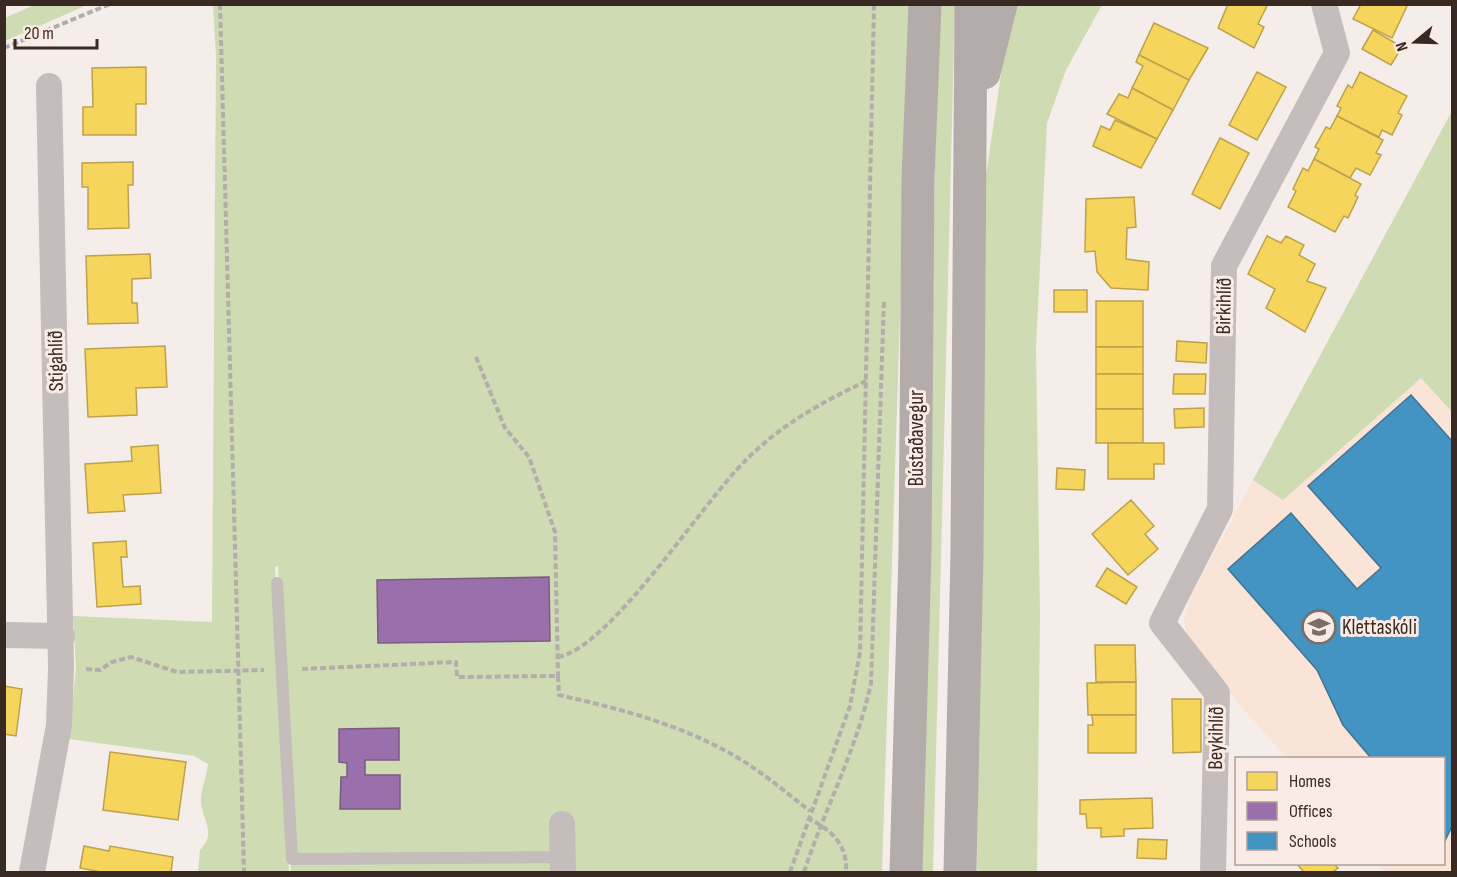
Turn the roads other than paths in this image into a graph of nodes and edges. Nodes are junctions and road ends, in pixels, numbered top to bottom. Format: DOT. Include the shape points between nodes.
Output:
graph roads {
  1 [pos="924,4"];
  2 [pos="971,4"];
  3 [pos="1001,4"];
  4 [pos="1324,4"];
  5 [pos="50,86"];
  6 [pos="968,176"];
  7 [pos="277,583"];
  8 [pos="1162,623"];
  9 [pos="4,635"];
  10 [pos="62,636"];
  11 [pos="562,824"];
  12 [pos="563,865"];
  13 [pos="32,873"];
  14 [pos="906,873"];
  15 [pos="960,873"];
  16 [pos="1213,873"];
  1 -- 14 [label="main road, Bústaðavegur"];
  2 -- 6 [label="main road"];
  3 -- 6 [label="main road" via="985,66"];
  4 -- 8 [label="street, Birkihlíð" via="1337,53 1224,266 1220,509"];
  5 -- 10 [label="street, Stigahlíð"];
  6 -- 15 [label="main road" via="967,553"];
  7 -- 12 [label="lane" via="292,859"];
  8 -- 16 [label="street, Beykihlíð" via="1217,693"];
  9 -- 10 [label="street"];
  10 -- 13 [label="street, Stigahlíð" via="59,725"];
  11 -- 12 [label="street"];
}
